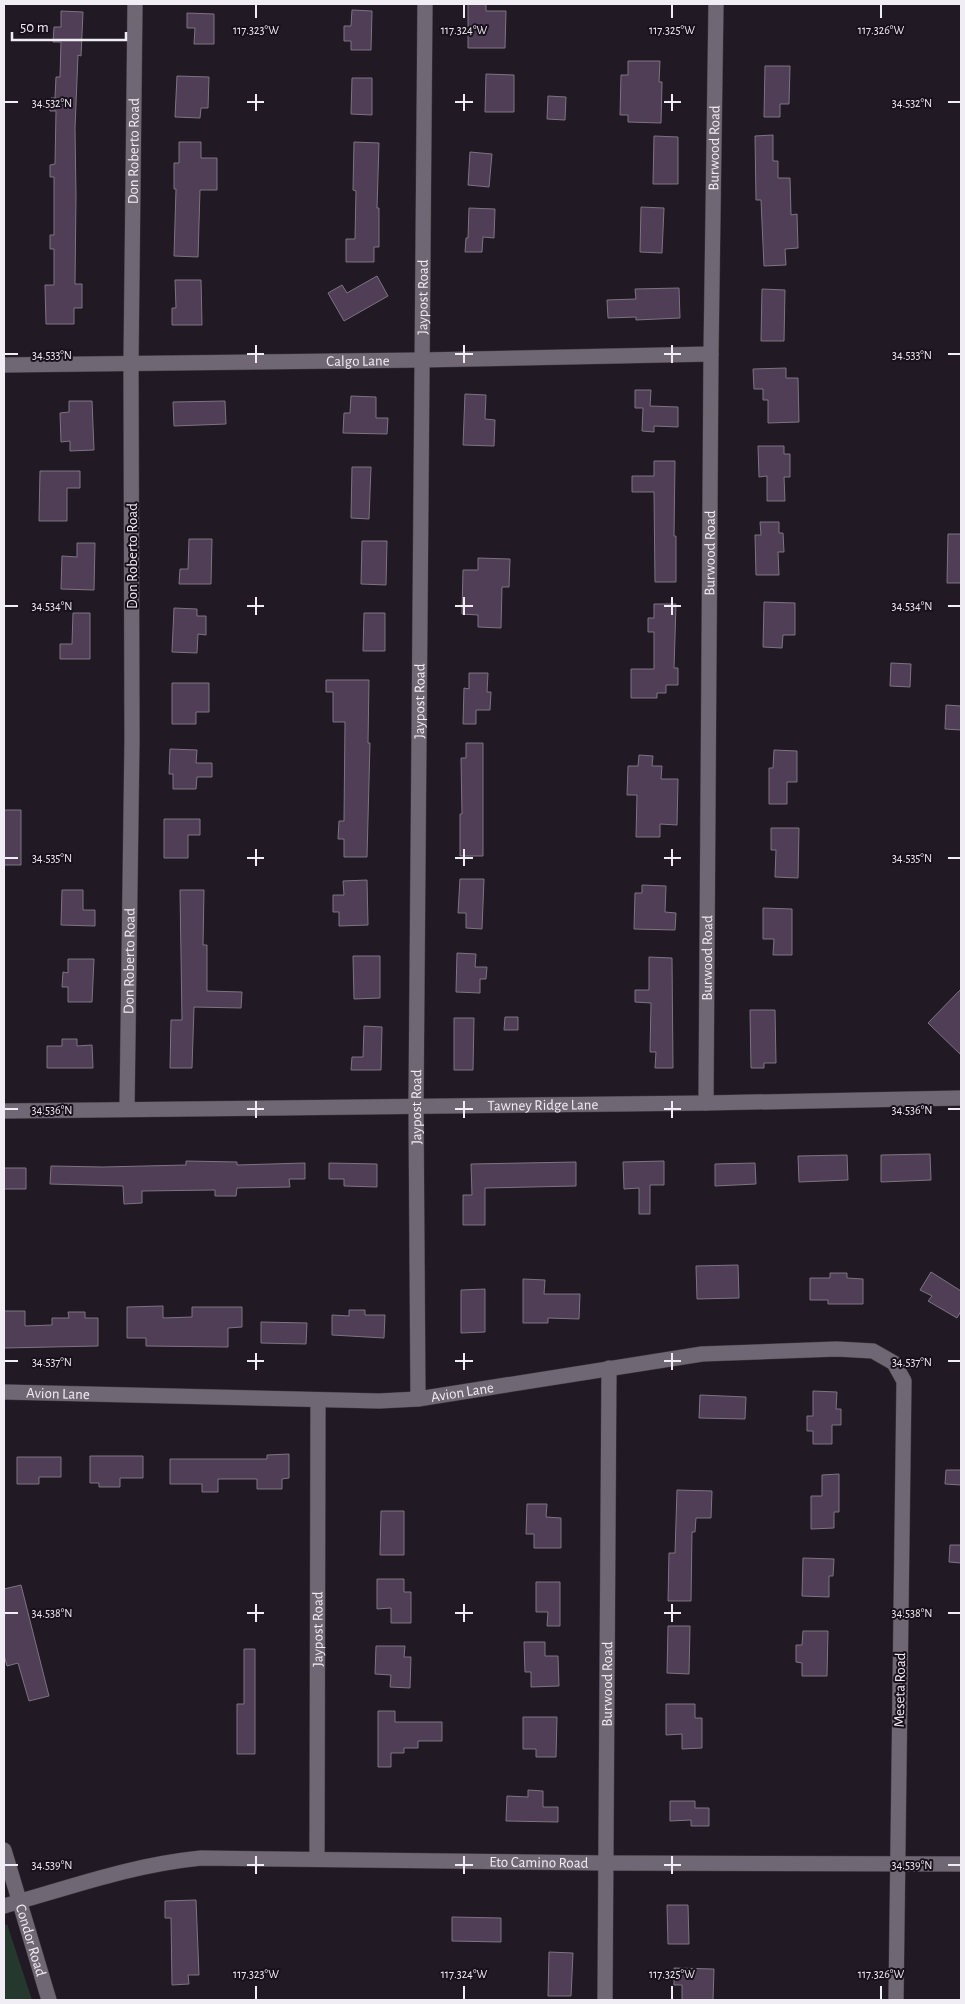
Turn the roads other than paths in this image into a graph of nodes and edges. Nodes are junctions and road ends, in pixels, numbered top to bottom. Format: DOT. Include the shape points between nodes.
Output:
graph roads {
  1 [pos="135,4"];
  2 [pos="425,4"];
  3 [pos="716,4"];
  4 [pos="711,354"];
  5 [pos="421,360"];
  6 [pos="131,363"];
  7 [pos="4,365"];
  8 [pos="961,1098"];
  9 [pos="706,1103"];
  10 [pos="416,1106"];
  11 [pos="127,1109"];
  12 [pos="4,1111"];
  13 [pos="609,1368"];
  14 [pos="904,1381"];
  15 [pos="4,1392"];
  16 [pos="418,1399"];
  17 [pos="318,1400"];
  18 [pos="4,1850"];
  19 [pos="317,1858"];
  20 [pos="605,1863"];
  21 [pos="898,1864"];
  22 [pos="961,1864"];
  23 [pos="19,1902"];
  24 [pos="4,1906"];
  25 [pos="49,2000"];
  26 [pos="605,2000"];
  27 [pos="896,2000"];
  1 -- 6 [label="street, Don Roberto Road"];
  2 -- 5 [label="street, Jaypost Road"];
  3 -- 4 [label="street, Burwood Road"];
  4 -- 5 [label="street, Calgo Lane"];
  4 -- 9 [label="street, Burwood Road"];
  5 -- 6 [label="street, Calgo Lane"];
  5 -- 10 [label="street, Jaypost Road"];
  6 -- 7 [label="street, Calgo Lane"];
  6 -- 11 [label="street, Don Roberto Road" via="132,740"];
  8 -- 9 [label="street, Tawney Ridge Lane"];
  9 -- 10 [label="street, Tawney Ridge Lane"];
  10 -- 11 [label="street, Tawney Ridge Lane"];
  10 -- 16 [label="street, Jaypost Road"];
  11 -- 12 [label="street, Tawney Ridge Lane"];
  13 -- 14 [label="street, Avion Lane" via="702,1354 837,1349 873,1351 894,1363"];
  13 -- 16 [label="street, Avion Lane"];
  13 -- 20 [label="street, Burwood Road"];
  14 -- 21 [label="street, Meseta Road"];
  15 -- 17 [label="street, Avion Lane"];
  16 -- 17 [label="street, Avion Lane"];
  17 -- 19 [label="street, Jaypost Road"];
  18 -- 23 [label="street, Condor Road"];
  19 -- 20 [label="street, Eto Camino Road"];
  19 -- 23 [label="street, Eto Camino Road" via="201,1858 163,1862"];
  20 -- 21 [label="street, Eto Camino Road"];
  20 -- 26 [label="street, Burwood Road"];
  21 -- 22 [label="street, Eto Camino Road"];
  21 -- 27 [label="street, Meseta Road"];
  23 -- 24 [label="street, Eto Camino Road"];
  23 -- 25 [label="street, Condor Road"];
}
